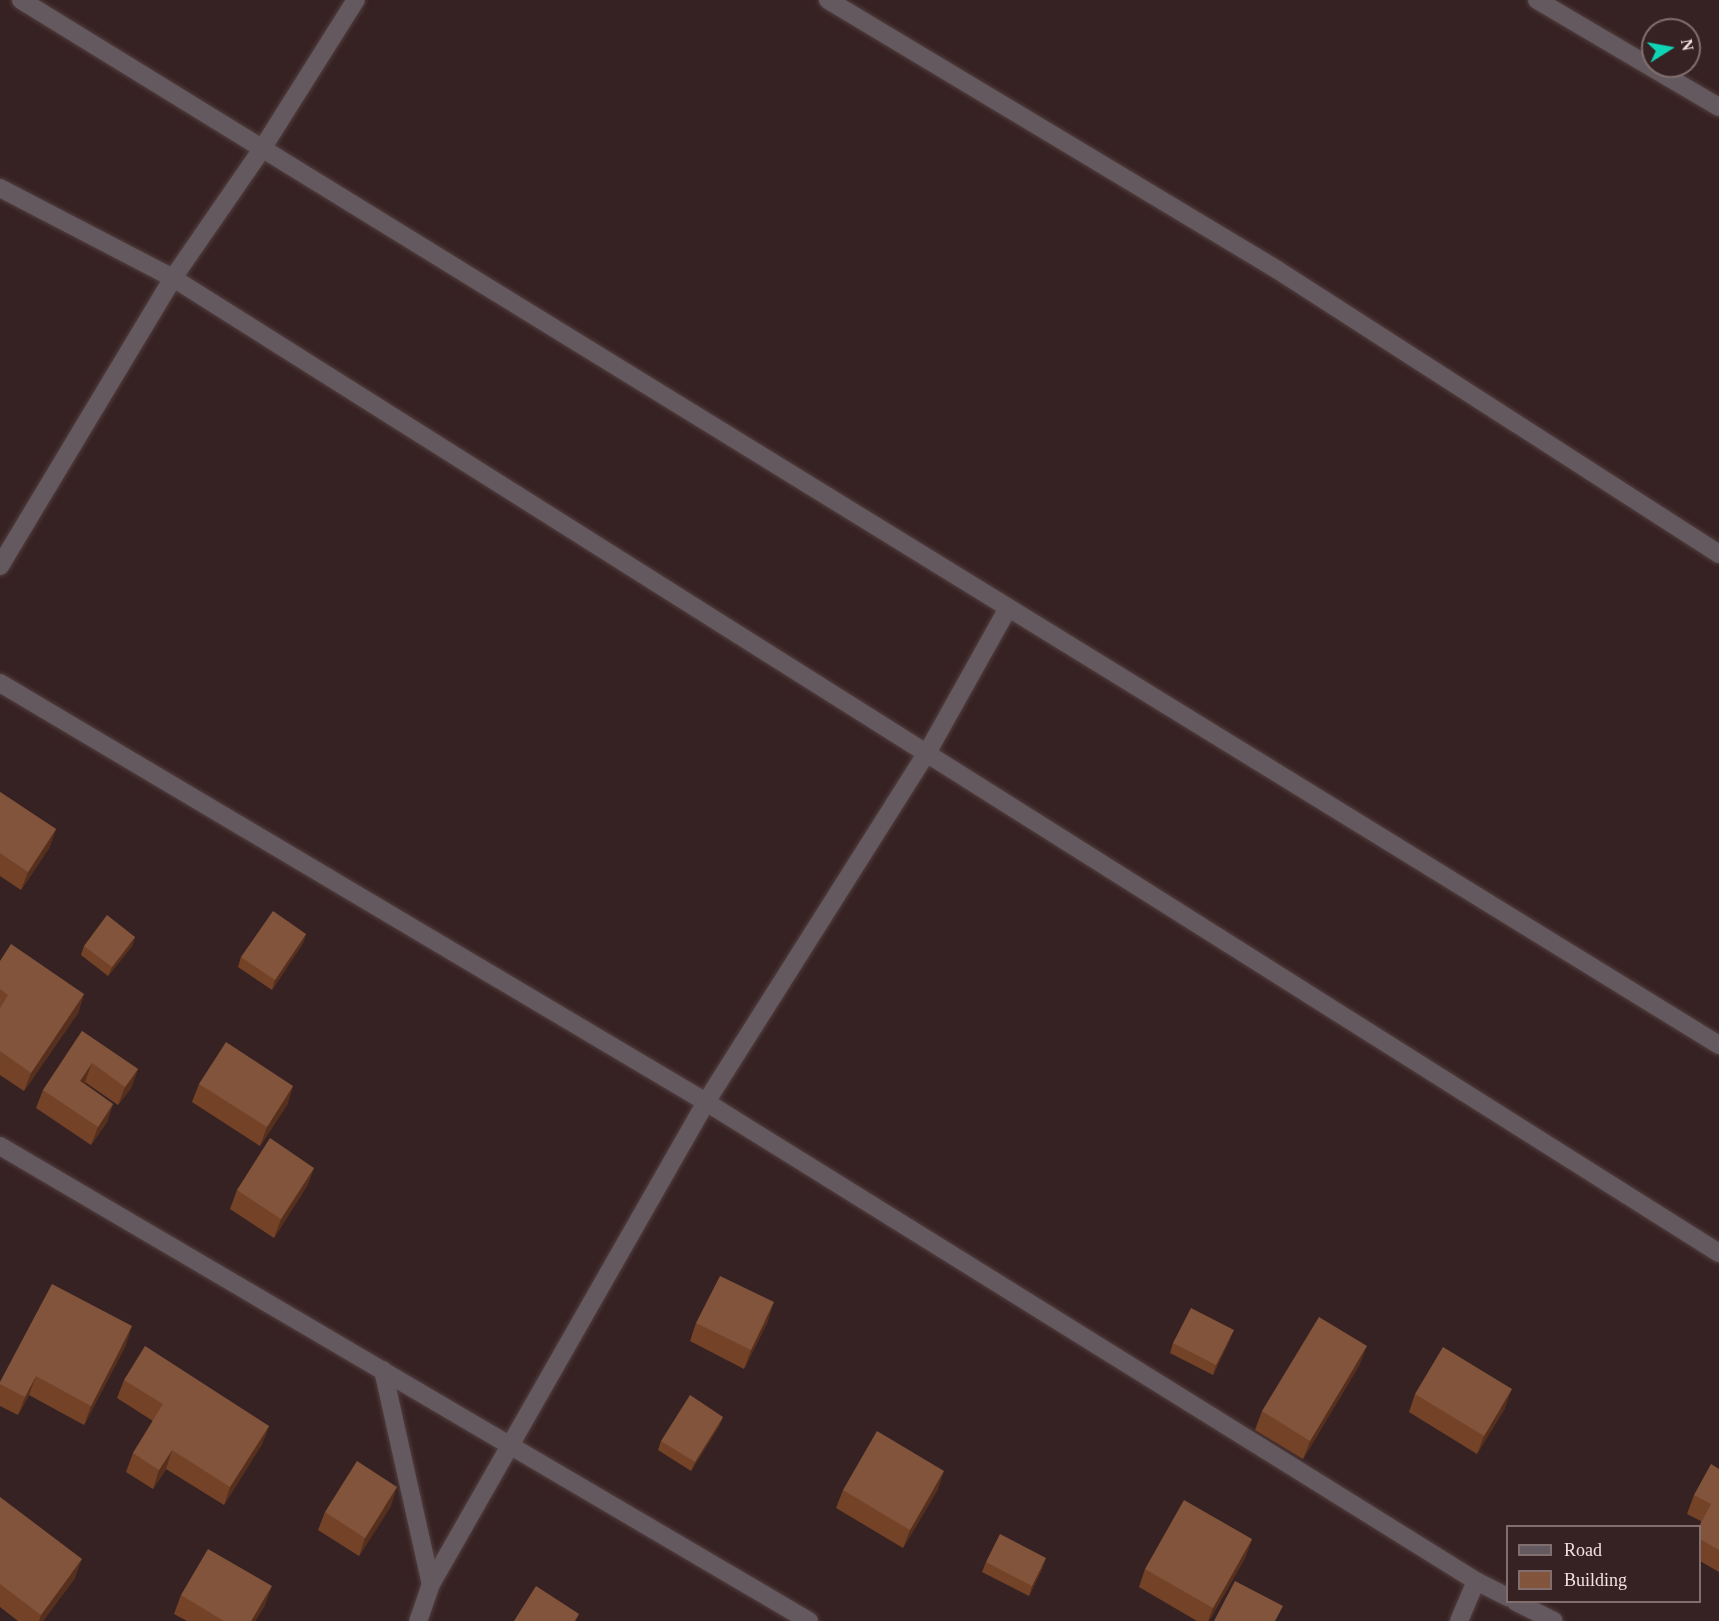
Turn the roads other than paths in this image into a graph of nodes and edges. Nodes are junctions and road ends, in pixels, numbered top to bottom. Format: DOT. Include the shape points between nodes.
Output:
graph roads {
  1 [pos="21,0"];
  2 [pos="356,0"];
  3 [pos="828,0"];
  4 [pos="1537,0"];
  5 [pos="1719,107"];
  6 [pos="262,149"];
  7 [pos="0,188"];
  8 [pos="173,278"];
  9 [pos="1719,554"];
  10 [pos="0,566"];
  11 [pos="1008,608"];
  12 [pos="0,683"];
  13 [pos="927,753"];
  14 [pos="1719,1046"];
  15 [pos="706,1102"];
  16 [pos="0,1146"];
  17 [pos="1719,1253"];
  18 [pos="383,1370"];
  19 [pos="506,1446"];
  20 [pos="1476,1581"];
  21 [pos="431,1584"];
  22 [pos="1506,1596"];
  23 [pos="1518,1603"];
  24 [pos="418,1621"];
  25 [pos="809,1621"];
  26 [pos="1459,1621"];
  27 [pos="1554,1621"];
  1 -- 6 [label="street"];
  2 -- 6 [label="street"];
  3 -- 9 [label="street" via="1276,269"];
  4 -- 5 [label="street"];
  6 -- 8 [label="street"];
  6 -- 11 [label="street"];
  7 -- 8 [label="street"];
  8 -- 10 [label="street"];
  8 -- 13 [label="street"];
  11 -- 13 [label="street"];
  11 -- 14 [label="street"];
  12 -- 15 [label="street"];
  13 -- 15 [label="street"];
  13 -- 17 [label="street"];
  15 -- 19 [label="street"];
  15 -- 20 [label="street"];
  16 -- 18 [label="street"];
  18 -- 19 [label="street"];
  18 -- 21 [label="street"];
  19 -- 21 [label="street"];
  19 -- 25 [label="street"];
  20 -- 22 [label="street"];
  20 -- 26 [label="street"];
  21 -- 24 [label="street"];
  23 -- 27 [label="street"];
}
